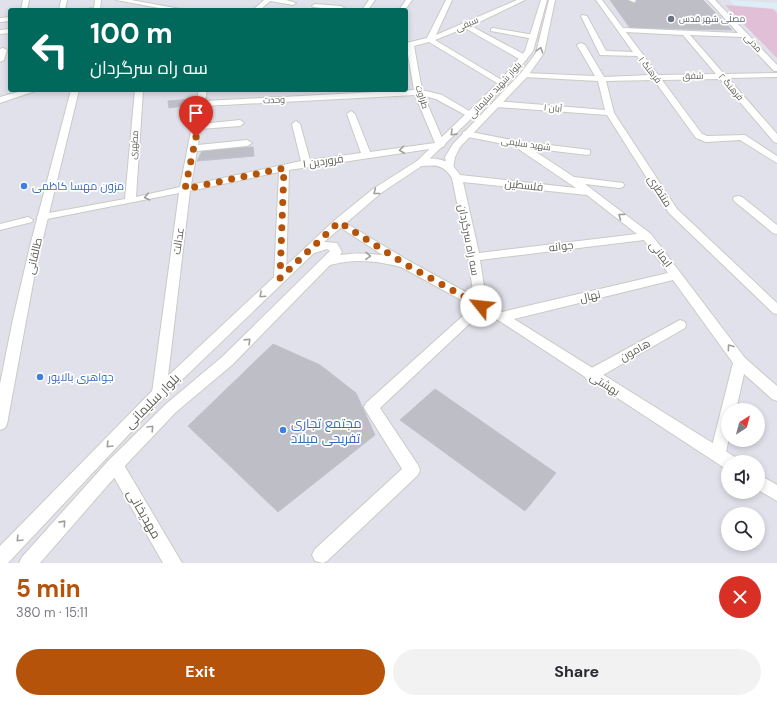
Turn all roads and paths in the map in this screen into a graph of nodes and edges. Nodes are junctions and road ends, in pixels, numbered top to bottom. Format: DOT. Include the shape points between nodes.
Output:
graph roads {
  1 [pos="118,0"];
  2 [pos="254,0"];
  3 [pos="334,0"];
  4 [pos="449,0"];
  5 [pos="522,0"];
  6 [pos="544,0"];
  7 [pos="552,0"];
  8 [pos="599,0"];
  9 [pos="711,0"];
  10 [pos="269,1"];
  11 [pos="293,2"];
  12 [pos="315,6"];
  13 [pos="170,8"];
  14 [pos="259,8"];
  15 [pos="332,8"];
  16 [pos="341,8"];
  17 [pos="584,16"];
  18 [pos="464,25"];
  19 [pos="493,30"];
  20 [pos="622,30"];
  21 [pos="685,33"];
  22 [pos="745,35"];
  23 [pos="534,37"];
  24 [pos="430,40"];
  25 [pos="581,45"];
  26 [pos="4,49"];
  27 [pos="408,49"];
  28 [pos="638,54"];
  29 [pos="524,58"];
  30 [pos="0,60"];
  31 [pos="410,63"];
  32 [pos="777,69"];
  33 [pos="524,75"];
  34 [pos="720,75"];
  35 [pos="777,75"];
  36 [pos="657,78"];
  37 [pos="601,79"];
  38 [pos="502,84"];
  39 [pos="27,92"];
  40 [pos="75,92"];
  41 [pos="139,92"];
  42 [pos="202,92"];
  43 [pos="418,92"];
  44 [pos="0,100"];
  45 [pos="201,104"];
  46 [pos="496,104"];
  47 [pos="610,113"];
  48 [pos="351,114"];
  49 [pos="472,115"];
  50 [pos="240,123"];
  51 [pos="296,124"];
  52 [pos="197,127"];
  53 [pos="466,134"];
  54 [pos="777,140"];
  55 [pos="247,142"];
  56 [pos="517,144"];
  57 [pos="440,145"];
  58 [pos="194,148"];
  59 [pos="587,152"];
  60 [pos="367,155"];
  61 [pos="777,160"];
  62 [pos="306,163"];
  63 [pos="420,163"];
  64 [pos="450,167"];
  65 [pos="284,168"];
  66 [pos="457,178"];
  67 [pos="570,179"];
  68 [pos="619,185"];
  69 [pos="185,189"];
  70 [pos="591,192"];
  71 [pos="738,199"];
  72 [pos="130,201"];
  73 [pos="42,217"];
  74 [pos="28,220"];
  75 [pos="339,222"];
  76 [pos="0,227"];
  77 [pos="777,231"];
  78 [pos="647,236"];
  79 [pos="311,250"];
  80 [pos="474,257"];
  81 [pos="330,261"];
  82 [pos="405,264"];
  83 [pos="678,275"];
  84 [pos="280,278"];
  85 [pos="481,306"];
  86 [pos="777,310"];
  87 [pos="502,317"];
  88 [pos="680,325"];
  89 [pos="740,362"];
  90 [pos="591,374"];
  91 [pos="159,393"];
  92 [pos="777,395"];
  93 [pos="730,403"];
  94 [pos="0,424"];
  95 [pos="721,457"];
  96 [pos="115,465"];
  97 [pos="765,486"];
  98 [pos="777,494"];
  99 [pos="321,555"];
  100 [pos="0,559"];
  101 [pos="28,563"];
  102 [pos="173,563"];
  1 -- 13 [label="street"];
  2 -- 10 [label="street"];
  3 -- 16 [label="street" via="345,1"];
  4 -- 24 [label="street"];
  5 -- 18 [label="street, سیفی"];
  6 -- 23 [label="street, بلوار شهید سلیمانی"];
  33 -- 7 [label="street, بلوار شهید سلیمانی, one-way" via="540,53"];
  8 -- 20 [label="street, فرهنگ ۱"];
  9 -- 22 [label="street, مدنی"];
  10 -- 11 [label="street"];
  10 -- 14 [label="street"];
  12 -- 15 [label="street"];
  17 -- 28 [label="street" via="603,53"];
  18 -- 24 [label="street, سیفی"];
  18 -- 29 [label="street"];
  19 -- 23 [label="street"];
  20 -- 21 [label="street"];
  20 -- 28 [label="street, فرهنگ ۱"];
  21 -- 22 [label="street"];
  21 -- 34 [label="street, فرهنگ ۲"];
  22 -- 32 [label="street, مدنی"];
  23 -- 29 [label="street, بلوار شهید سلیمانی"];
  24 -- 27 [label="street, سیفی"];
  24 -- 38 [label="street"];
  25 -- 37 [label="street, منتظری"];
  26 -- 30 [label="street"];
  27 -- 31 [label="street, طراوت"];
  28 -- 36 [label="street, فرهنگ ۱"];
  29 -- 38 [label="street, بلوار شهید سلیمانی"];
  31 -- 43 [label="street, طراوت"];
  33 -- 37 [label="street, شفق"];
  33 -- 46 [label="street, بلوار شهید سلیمانی"];
  34 -- 35 [label="street, شفق"];
  34 -- 36 [label="street, شفق"];
  34 -- 54 [label="street, فرهنگ ۲"];
  36 -- 37 [label="street, شفق"];
  36 -- 61 [label="street, فرهنگ ۱" via="702,138 742,137"];
  37 -- 47 [label="street, منتظری"];
  38 -- 49 [label="street, بلوار شهید سلیمانی"];
  39 -- 44 [label="street"];
  40 -- 73 [label="street, طالقانی" via="65,137"];
  41 -- 72 [label="street, مطهری"];
  42 -- 45 [label="street, عدالت"];
  43 -- 45 [label="street, وحدت"];
  43 -- 49 [label="street, وحدت" via="439,97"];
  43 -- 57 [label="street, طراوت"];
  45 -- 52 [label="street, عدالت"];
  46 -- 47 [label="street, آبان ۱"];
  46 -- 53 [label="street, بلوار شهید سلیمانی"];
  47 -- 86 [label="street, منتظری" via="674,212"];
  48 -- 60 [label="street"];
  49 -- 57 [label="street, بلوار شهید سلیمانی, one-way"];
  50 -- 52 [label="street"];
  51 -- 62 [label="street"];
  52 -- 58 [label="street, عدالت"];
  53 -- 56 [label="street, شهید سلیمی"];
  53 -- 64 [label="street, بلوار شهید سلیمانی" via="450,157"];
  55 -- 58 [label="street"];
  56 -- 59 [label="street, شهید سلیمی"];
  56 -- 67 [label="street, ایمانی"];
  57 -- 60 [label="street, فروردین ۱, one-way"];
  57 -- 63 [label="street, بلوار شهید سلیمانی"];
  58 -- 69 [label="street, عدالت"];
  60 -- 62 [label="street, فروردین ۱"];
  62 -- 65 [label="street, فروردین ۱"];
  63 -- 64 [label="street" via="434,161"];
  63 -- 75 [label="street, one-way" via="378,191"];
  64 -- 66 [label="street, سه راه سرگردان"];
  65 -- 69 [label="street, فروردین ۱"];
  65 -- 84 [label="street"];
  66 -- 70 [label="street, فلسطین"];
  66 -- 80 [label="street, سه راه سرگردان"];
  67 -- 68 [label="street"];
  67 -- 70 [label="street, ایمانی"];
  69 -- 72 [label="street, فروردین ۱, one-way"];
  69 -- 91 [label="street, عدالت"];
  78 -- 70 [label="street, ایمانی, one-way"];
  71 -- 77 [label="street"];
  72 -- 73 [label="street, فروردین ۱"];
  73 -- 94 [label="street, طالقانی" via="12,352"];
  74 -- 76 [label="street"];
  75 -- 79 [label="street"];
  75 -- 82 [label="street"];
  78 -- 80 [label="street, جوانه"];
  78 -- 83 [label="street, ایمانی"];
  79 -- 81 [label="street" via="327,245 333,246 336,252"];
  79 -- 84 [label="street, بلوار سلیمانی"];
  80 -- 85 [label="street, سه راه سرگردان"];
  81 -- 82 [label="street, one-way" via="365,255"];
  96 -- 81 [label="street, بلوار سلیمانی, one-way" via="171,408 227,361"];
  82 -- 85 [label="street"];
  83 -- 87 [label="street, نهال"];
  89 -- 83 [label="street, ایمانی, one-way"];
  84 -- 91 [label="street, بلوار سلیمانی, one-way"];
  85 -- 87 [label="street, بهشتی"];
  85 -- 99 [label="street" via="371,407 412,470"];
  87 -- 90 [label="street, بهشتی"];
  88 -- 90 [label="street, هامون"];
  89 -- 92 [label="street, ایمانی"];
  89 -- 93 [label="street"];
  90 -- 95 [label="street, بهشتی"];
  91 -- 100 [label="street, بلوار سلیمانی, one-way"];
  101 -- 96 [label="street, بلوار سلیمانی, one-way"];
  96 -- 102 [label="street, مهدیخانی"];
  97 -- 98 [label="street"];
}
